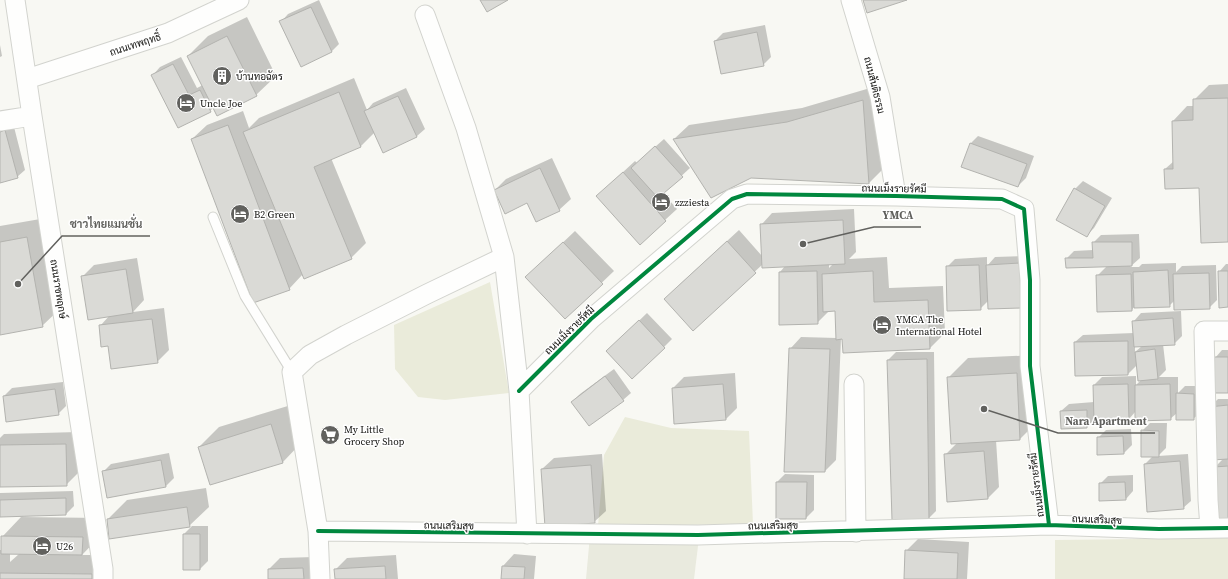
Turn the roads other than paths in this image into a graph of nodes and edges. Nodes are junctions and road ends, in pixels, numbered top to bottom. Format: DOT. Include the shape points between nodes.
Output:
graph roads {
  1 [pos="15,0"];
  2 [pos="240,0"];
  3 [pos="851,0"];
  4 [pos="426,15"];
  5 [pos="27,79"];
  6 [pos="32,116"];
  7 [pos="0,121"];
  8 [pos="896,196"];
  9 [pos="213,218"];
  10 [pos="504,257"];
  11 [pos="1228,331"];
  12 [pos="292,372"];
  13 [pos="854,384"];
  14 [pos="519,391"];
  15 [pos="1049,525"];
  16 [pos="1219,528"];
  17 [pos="318,531"];
  18 [pos="856,532"];
  19 [pos="528,534"];
  20 [pos="102,579"];
  21 [pos="320,579"];
  1 -- 5 [label="street, ถนนราชพฤกษ์"];
  2 -- 5 [label="street, ถนนเทพฤทธิ์" via="168,33"];
  3 -- 8 [label="street, ถนนสันติธรรม" via="880,97"];
  4 -- 10 [label="street" via="466,128"];
  5 -- 6 [label="street, ถนนราชพฤกษ์"];
  6 -- 7 [label="street"];
  6 -- 20 [label="street, ถนนราชพฤกษ์"];
  8 -- 14 [label="street, ถนนเม็งรายรัศมี" via="747,194 732,199 591,319"];
  8 -- 15 [label="street, ถนนเม็งรายรัศมี" via="1002,199 1024,209 1030,280 1030,366"];
  9 -- 12 [label="lane" via="245,296"];
  10 -- 12 [label="street" via="340,338 310,355"];
  10 -- 14 [label="street"];
  11 -- 16 [label="street" via="1204,331 1208,500"];
  12 -- 17 [label="street"];
  13 -- 18 [label="street"];
  14 -- 19 [label="street"];
  15 -- 16 [label="street, ถนนเสริมสุข" via="1159,529"];
  15 -- 18 [label="street, ถนนเสริมสุข"];
  17 -- 19 [label="street, ถนนเสริมสุข"];
  17 -- 21 [label="street"];
  18 -- 19 [label="street, ถนนเสริมสุข" via="698,535"];
}
